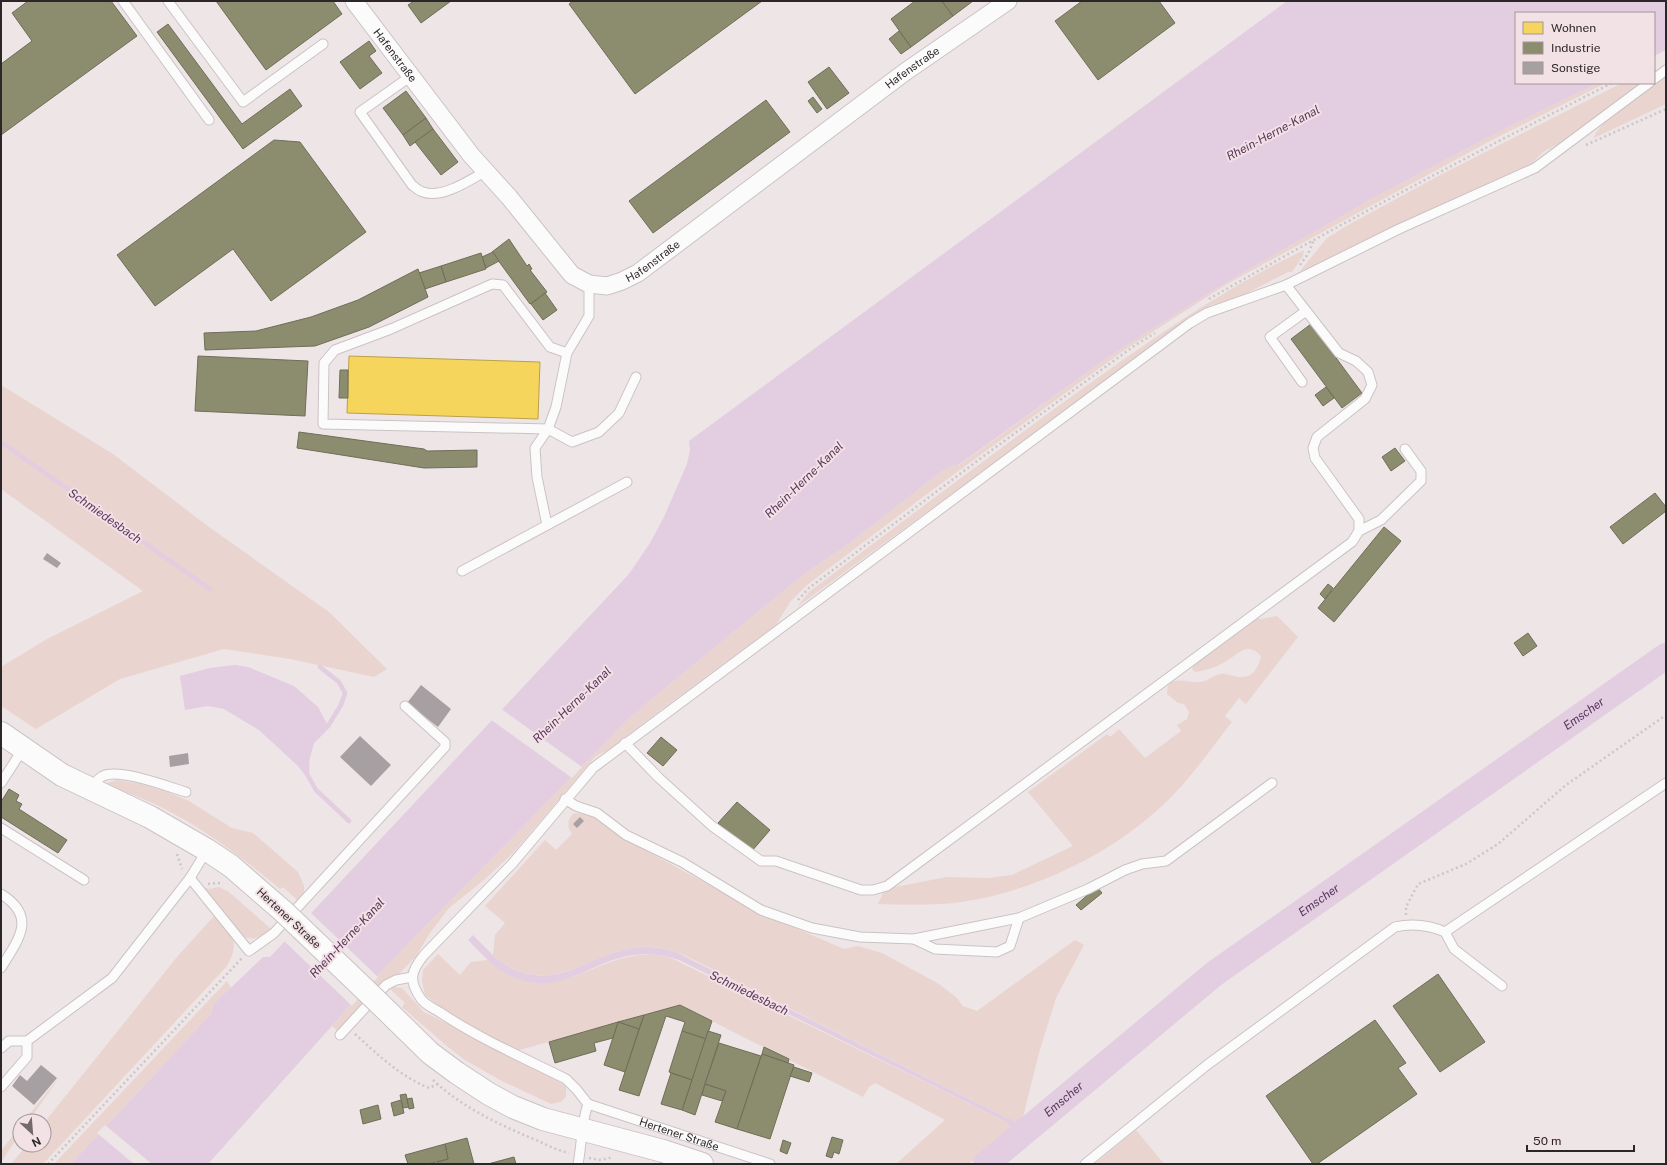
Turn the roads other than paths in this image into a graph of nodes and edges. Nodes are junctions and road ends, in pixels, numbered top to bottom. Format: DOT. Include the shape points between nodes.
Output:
graph roads {
  1 [pos="123,1"];
  2 [pos="168,1"];
  3 [pos="354,1"];
  4 [pos="1008,1"];
  5 [pos="323,44"];
  6 [pos="1666,70"];
  7 [pos="411,76"];
  8 [pos="1655,78"];
  9 [pos="1648,84"];
  10 [pos="209,120"];
  11 [pos="486,171"];
  12 [pos="589,284"];
  13 [pos="1286,285"];
  14 [pos="1306,311"];
  15 [pos="567,353"];
  16 [pos="636,377"];
  17 [pos="1302,382"];
  18 [pos="548,429"];
  19 [pos="1405,448"];
  20 [pos="627,482"];
  21 [pos="547,525"];
  22 [pos="1359,531"];
  23 [pos="462,571"];
  24 [pos="405,706"];
  25 [pos="1,734"];
  26 [pos="625,743"];
  27 [pos="23,749"];
  28 [pos="1,783"];
  29 [pos="1272,783"];
  30 [pos="1666,783"];
  31 [pos="90,789"];
  32 [pos="186,792"];
  33 [pos="565,799"];
  34 [pos="1,828"];
  35 [pos="207,850"];
  36 [pos="190,878"];
  37 [pos="84,880"];
  38 [pos="1,894"];
  39 [pos="1019,918"];
  40 [pos="1446,932"];
  41 [pos="914,939"];
  42 [pos="1,968"];
  43 [pos="412,977"];
  44 [pos="1502,986"];
  45 [pos="340,1035"];
  46 [pos="28,1041"];
  47 [pos="1,1048"];
  48 [pos="1,1087"];
  49 [pos="588,1104"];
  50 [pos="582,1130"];
  51 [pos="579,1160"];
  52 [pos="702,1164"];
  53 [pos="770,1164"];
  54 [pos="1085,1164"];
  1 -- 10 [label="lane"];
  2 -- 5 [label="lane" via="243,102"];
  3 -- 7 [label="street, Hafenstraße"];
  4 -- 12 [label="street, Hafenstraße" via="905,72 638,273 607,286"];
  6 -- 8 [label="lane"];
  7 -- 11 [label="street, Hafenstraße"];
  7 -- 11 [label="lane" via="360,112 412,186 436,194"];
  9 -- 13 [label="lane" via="1535,168 1400,229"];
  11 -- 12 [label="street, Hafenstraße" via="572,275"];
  12 -- 15 [label="lane" via="589,316"];
  13 -- 14 [label="lane"];
  13 -- 26 [label="lane" via="1207,314 1190,323"];
  14 -- 17 [label="lane" via="1270,337"];
  14 -- 22 [label="lane" via="1339,353 1356,361 1368,372 1372,385 1365,399 1317,437 1313,448 1315,458 1359,519"];
  15 -- 18 [label="lane" via="556,407"];
  15 -- 18 [label="lane" via="550,347 503,285 492,284 391,329 335,350 324,363 323,424"];
  16 -- 18 [label="lane" via="619,413 599,432 572,442"];
  18 -- 21 [label="lane" via="535,448 537,477"];
  19 -- 22 [label="lane" via="1421,472 1420,481 1381,520"];
  20 -- 21 [label="lane"];
  21 -- 23 [label="lane"];
  22 -- 26 [label="lane" via="1352,542 1339,552 887,886 861,890 776,861 761,861 712,826"];
  24 -- 36 [label="lane" via="445,742 445,747 274,933 250,951"];
  25 -- 27 [label="main road, Hertener Straße"];
  26 -- 33 [label="lane" via="593,768"];
  27 -- 28 [label="lane"];
  27 -- 31 [label="main road, Hertener Straße" via="62,775"];
  29 -- 39 [label="lane" via="1166,861 1142,864 1125,870 1088,889"];
  30 -- 40 [label="lane"];
  31 -- 32 [label="lane" via="104,775 118,773"];
  31 -- 35 [label="main road, Hertener Straße" via="150,817"];
  33 -- 41 [label="lane" via="576,806 597,813 626,835 682,862 761,910 812,928 860,937"];
  33 -- 43 [label="lane" via="512,864 424,955 413,969"];
  34 -- 37 [label="lane"];
  35 -- 36 [label="lane"];
  35 -- 50 [label="main road, Hertener Straße, bridge" via="231,866 284,912 430,1054 457,1074 513,1107"];
  36 -- 46 [label="lane" via="112,978"];
  38 -- 42 [label="lane" via="12,900 23,925 20,937"];
  39 -- 41 [label="lane"];
  39 -- 41 [label="lane" via="1010,946 997,952 935,949"];
  40 -- 44 [label="lane" via="1454,949"];
  40 -- 54 [label="lane" via="1431,926 1395,927 1207,1064"];
  43 -- 45 [label="lane" via="386,985"];
  43 -- 49 [label="lane" via="422,1000 463,1027 566,1079"];
  46 -- 47 [label="lane" via="9,1041"];
  46 -- 48 [label="lane" via="27,1057"];
  49 -- 50 [label="lane"];
  49 -- 53 [label="lane, Hertener Straße"];
  50 -- 51 [label="lane"];
  50 -- 52 [label="main road, Hertener Straße"];
}
